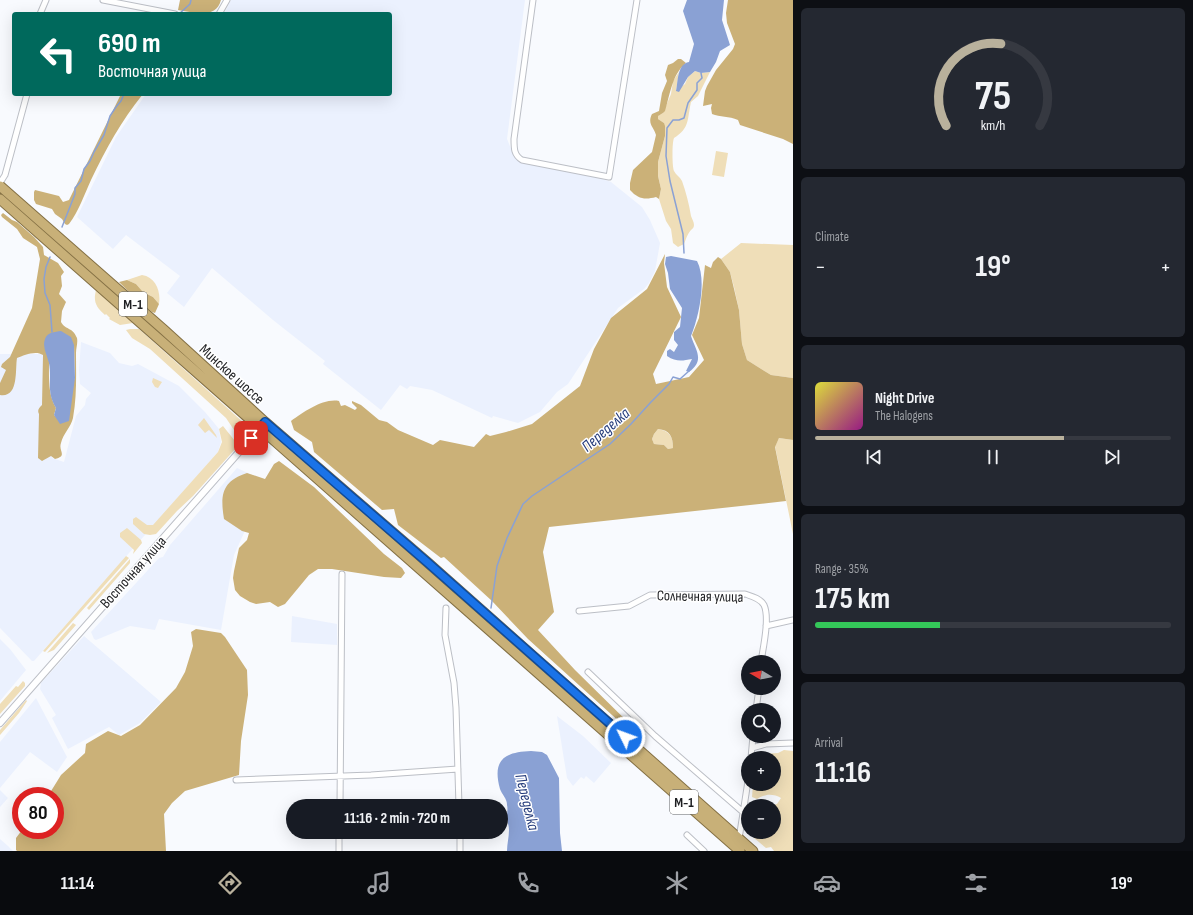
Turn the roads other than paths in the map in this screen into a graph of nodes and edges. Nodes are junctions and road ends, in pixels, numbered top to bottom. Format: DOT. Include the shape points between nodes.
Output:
graph roads {
  1 [pos="46,0"];
  2 [pos="103,0"];
  3 [pos="227,0"];
  4 [pos="533,0"];
  5 [pos="637,0"];
  6 [pos="41,12"];
  7 [pos="164,12"];
  8 [pos="220,12"];
  9 [pos="26,96"];
  10 [pos="0,185"];
  11 [pos="0,201"];
  12 [pos="262,425"];
  13 [pos="342,574"];
  14 [pos="446,608"];
  15 [pos="579,611"];
  16 [pos="793,620"];
  17 [pos="766,626"];
  18 [pos="763,655"];
  19 [pos="588,672"];
  20 [pos="0,722"];
  21 [pos="752,743"];
  22 [pos="793,743"];
  23 [pos="752,748"];
  24 [pos="752,751"];
  25 [pos="458,769"];
  26 [pos="340,776"];
  27 [pos="236,780"];
  28 [pos="340,799"];
  29 [pos="459,799"];
  30 [pos="741,810"];
  31 [pos="741,826"];
  32 [pos="687,835"];
  33 [pos="339,839"];
  34 [pos="460,839"];
  35 [pos="739,839"];
  36 [pos="339,851"];
  37 [pos="460,851"];
  38 [pos="704,851"];
  39 [pos="740,851"];
  40 [pos="753,851"];
  1 -- 6 [label="street"];
  2 -- 7 [label="street"];
  3 -- 8 [label="street"];
  4 -- 5 [label="street" via="514,139 517,157 610,177"];
  9 -- 10 [label="street"];
  10 -- 12 [label="highway, Минское шоссе / М-1" via="164,330"];
  11 -- 12 [label="highway, Минское шоссе / М-1"];
  12 -- 20 [label="street, Восточная улица"];
  12 -- 35 [label="highway, Минское шоссе / М-1" via="433,568"];
  12 -- 39 [label="highway, Минское шоссе / М-1"];
  13 -- 26 [label="street"];
  14 -- 25 [label="street" via="445,635 456,696"];
  15 -- 17 [label="street, Солнечная улица" via="629,606 650,595 745,594 757,598 764,605"];
  16 -- 17 [label="street"];
  17 -- 18 [label="street, Солнечная улица"];
  19 -- 30 [label="street" via="655,736"];
  21 -- 23 [label="street"];
  22 -- 23 [label="street" via="766,744"];
  23 -- 24 [label="street"];
  25 -- 26 [label="street"];
  25 -- 29 [label="street"];
  26 -- 27 [label="street"];
  26 -- 28 [label="street"];
  31 -- 35 [label="street"];
  32 -- 38 [label="street"];
  33 -- 36 [label="street"];
  34 -- 37 [label="street"];
  35 -- 40 [label="highway, Минское шоссе / М-1"];
}
